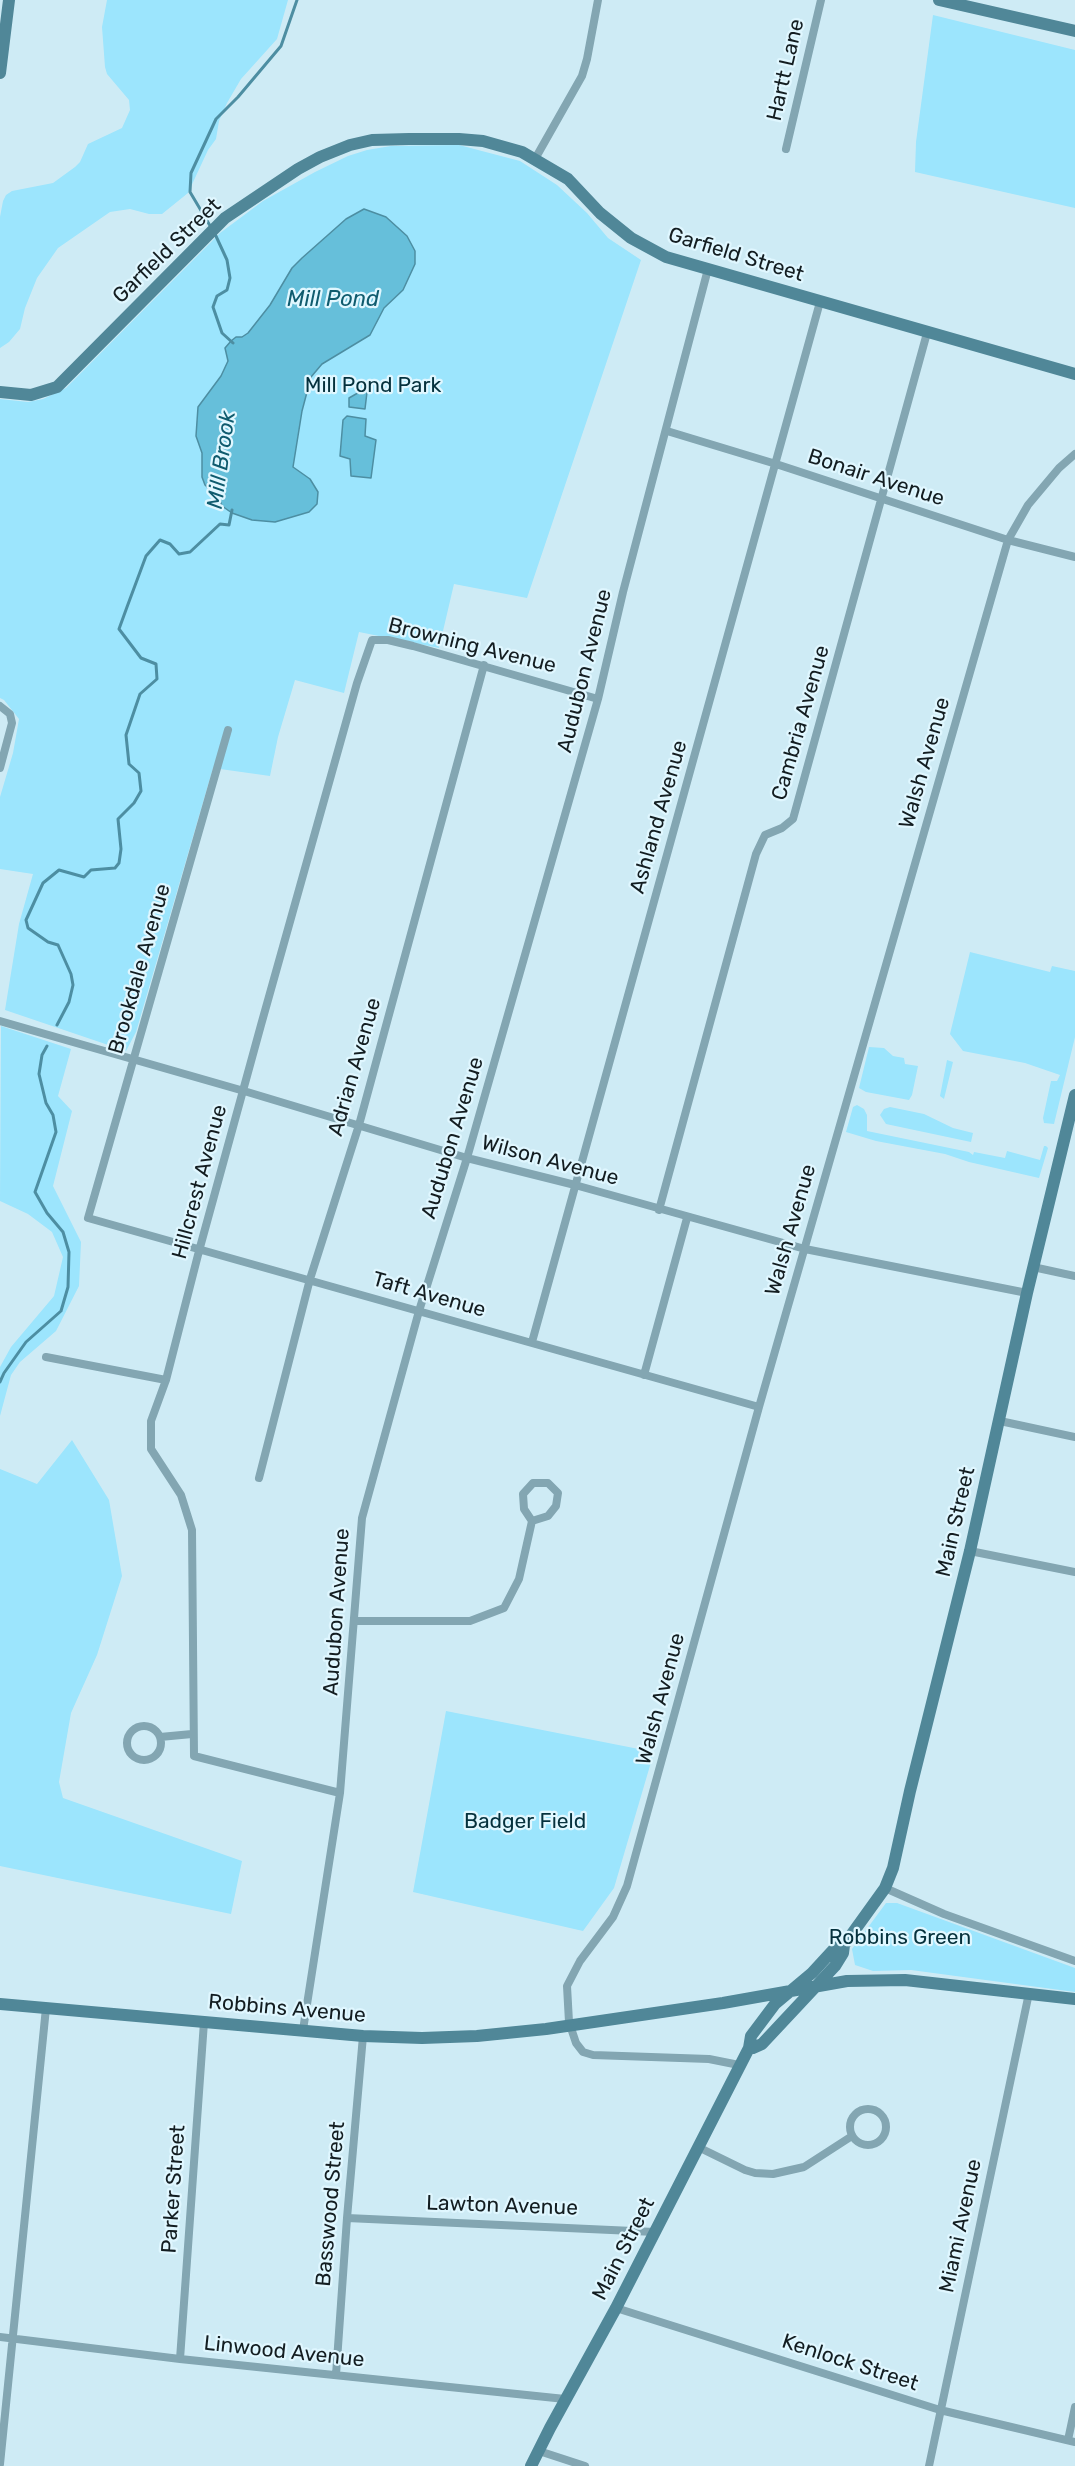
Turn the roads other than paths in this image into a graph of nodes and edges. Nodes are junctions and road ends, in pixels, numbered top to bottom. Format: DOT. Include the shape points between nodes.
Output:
graph roads {
  1 [pos="9,0"];
  2 [pos="598,0"];
  3 [pos="821,0"];
  4 [pos="939,0"];
  5 [pos="1075,31"];
  6 [pos="0,73"];
  7 [pos="786,149"];
  8 [pos="536,159"];
  9 [pos="708,269"];
  10 [pos="820,302"];
  11 [pos="927,333"];
  12 [pos="1075,374"];
  13 [pos="0,392"];
  14 [pos="667,431"];
  15 [pos="1075,454"];
  16 [pos="776,464"];
  17 [pos="882,500"];
  18 [pos="1008,540"];
  19 [pos="1075,557"];
  20 [pos="372,640"];
  21 [pos="484,665"];
  22 [pos="598,699"];
  23 [pos="0,706"];
  24 [pos="228,730"];
  25 [pos="0,768"];
  26 [pos="0,1021"];
  27 [pos="133,1059"];
  28 [pos="244,1091"];
  29 [pos="1075,1095"];
  30 [pos="1073,1117"];
  31 [pos="359,1125"];
  32 [pos="467,1158"];
  33 [pos="575,1185"];
  34 [pos="659,1210"];
  35 [pos="88,1218"];
  36 [pos="687,1218"];
  37 [pos="805,1249"];
  38 [pos="199,1251"];
  39 [pos="1033,1267"];
  40 [pos="1075,1276"];
  41 [pos="310,1279"];
  42 [pos="1027,1293"];
  43 [pos="419,1311"];
  44 [pos="532,1342"];
  45 [pos="46,1357"];
  46 [pos="644,1375"];
  47 [pos="166,1380"];
  48 [pos="759,1407"];
  49 [pos="1000,1420"];
  50 [pos="1075,1437"];
  51 [pos="259,1478"];
  52 [pos="532,1521"];
  53 [pos="970,1551"];
  54 [pos="1075,1572"];
  55 [pos="356,1621"];
  56 [pos="192,1734"];
  57 [pos="160,1737"];
  58 [pos="340,1792"];
  59 [pos="885,1888"];
  60 [pos="844,1945"];
  61 [pos="1075,1961"];
  62 [pos="814,1988"];
  63 [pos="788,1992"];
  64 [pos="1029,1993"];
  65 [pos="1075,1999"];
  66 [pos="0,2004"];
  67 [pos="46,2008"];
  68 [pos="204,2022"];
  69 [pos="570,2026"];
  70 [pos="303,2030"];
  71 [pos="363,2036"];
  72 [pos="749,2048"];
  73 [pos="738,2065"];
  74 [pos="852,2136"];
  75 [pos="698,2147"];
  76 [pos="347,2218"];
  77 [pos="655,2232"];
  78 [pos="616,2307"];
  79 [pos="0,2337"];
  80 [pos="13,2340"];
  81 [pos="180,2359"];
  82 [pos="336,2375"];
  83 [pos="565,2399"];
  84 [pos="1075,2407"];
  85 [pos="940,2410"];
  86 [pos="1071,2441"];
  87 [pos="538,2451"];
  88 [pos="0,2464"];
  89 [pos="531,2466"];
  90 [pos="585,2466"];
  91 [pos="929,2466"];
  1 -- 6 [label="main road"];
  2 -- 8 [label="street" via="582,76"];
  3 -- 7 [label="street, Hartt Lane"];
  4 -- 5 [label="main road"];
  8 -- 9 [label="main road, Garfield Street" via="568,179 631,238 666,257"];
  8 -- 13 [label="main road, Garfield Street" via="508,147 459,139 372,140 320,157 225,218 57,387 31,395"];
  9 -- 10 [label="main road, Garfield Street"];
  9 -- 14 [label="street, Audubon Avenue"];
  10 -- 11 [label="main road, Garfield Street"];
  10 -- 16 [label="street, Ashland Avenue"];
  11 -- 12 [label="main road, Garfield Street"];
  11 -- 17 [label="street, Cambria Avenue"];
  14 -- 16 [label="street, Bonair Avenue"];
  14 -- 22 [label="street, Audubon Avenue"];
  15 -- 18 [label="street, Walsh Avenue" via="1028,506"];
  16 -- 17 [label="street, Bonair Avenue"];
  16 -- 33 [label="street, Ashland Avenue"];
  17 -- 18 [label="street, Bonair Avenue"];
  17 -- 34 [label="street, Cambria Avenue" via="793,819 765,835 756,854"];
  18 -- 19 [label="street, Bonair Avenue"];
  18 -- 37 [label="street, Walsh Avenue"];
  20 -- 21 [label="street, Browning Avenue" via="388,640"];
  20 -- 28 [label="street, Hillcrest Avenue"];
  21 -- 22 [label="street, Browning Avenue"];
  21 -- 31 [label="street, Adrian Avenue"];
  22 -- 32 [label="street, Audubon Avenue"];
  23 -- 25 [label="street" via="10,714 12,723"];
  24 -- 27 [label="street, Brookdale Avenue"];
  26 -- 27 [label="street, Wilson Avenue"];
  27 -- 28 [label="street, Wilson Avenue"];
  27 -- 35 [label="street, Brookdale Avenue"];
  28 -- 31 [label="street, Wilson Avenue"];
  28 -- 38 [label="street, Hillcrest Avenue"];
  29 -- 30 [label="main road, Main Street"];
  30 -- 39 [label="main road, Main Street"];
  31 -- 32 [label="street, Wilson Avenue"];
  31 -- 41 [label="street, Adrian Avenue"];
  32 -- 33 [label="street, Wilson Avenue"];
  32 -- 43 [label="street, Audubon Avenue"];
  33 -- 34 [label="street, Wilson Avenue"];
  33 -- 44 [label="street, Ashland Avenue"];
  34 -- 36 [label="street, Wilson Avenue"];
  35 -- 38 [label="street, Taft Avenue"];
  36 -- 37 [label="street, Wilson Avenue"];
  36 -- 46 [label="street"];
  37 -- 42 [label="street, Wilson Avenue"];
  37 -- 48 [label="street, Walsh Avenue"];
  38 -- 41 [label="street, Taft Avenue"];
  38 -- 47 [label="street, Hillcrest Avenue"];
  39 -- 40 [label="street"];
  39 -- 42 [label="main road, Main Street"];
  41 -- 43 [label="street, Taft Avenue"];
  41 -- 51 [label="street, Adrian Avenue"];
  42 -- 49 [label="main road, Main Street"];
  43 -- 44 [label="street, Taft Avenue"];
  43 -- 55 [label="street, Audubon Avenue" via="363,1518"];
  44 -- 46 [label="street, Taft Avenue"];
  45 -- 47 [label="street"];
  46 -- 48 [label="street, Taft Avenue"];
  47 -- 56 [label="street, Hillcrest Avenue" via="151,1421 150,1449 181,1495 192,1530"];
  48 -- 69 [label="street, Walsh Avenue" via="627,1886 613,1917 574,1969 567,1986"];
  49 -- 50 [label="street"];
  49 -- 53 [label="main road, Main Street"];
  52 -- 52 [label="street" via="524,1509 523,1494 533,1483 548,1483 558,1494 556,1506 548,1516"];
  52 -- 55 [label="street" via="519,1579 504,1608 470,1621"];
  53 -- 54 [label="street"];
  53 -- 59 [label="main road, Main Street"];
  55 -- 58 [label="street, Audubon Avenue"];
  56 -- 57 [label="street"];
  56 -- 58 [label="street, Hillcrest Avenue" via="194,1756"];
  57 -- 57 [label="street" via="153,1729 142,1726 128,1735 127,1746 132,1756 148,1760 158,1754"];
  58 -- 70 [label="street, Audubon Avenue"];
  59 -- 60 [label="main road, Main Street"];
  59 -- 61 [label="street" via="944,1914"];
  60 -- 62 [label="main road" via="840,1959"];
  60 -- 63 [label="main road" via="835,1948"];
  62 -- 63 [label="main road, Robbins Avenue"];
  62 -- 64 [label="main road, Robbins Avenue" via="848,1981 905,1980"];
  62 -- 72 [label="main road" via="762,2044"];
  63 -- 69 [label="main road, Robbins Avenue"];
  63 -- 72 [label="main road" via="755,2029 748,2040"];
  64 -- 65 [label="main road, Robbins Avenue"];
  64 -- 85 [label="street, Miami Avenue"];
  66 -- 67 [label="main road, Robbins Avenue"];
  67 -- 68 [label="main road, Robbins Avenue"];
  67 -- 80 [label="street"];
  68 -- 70 [label="main road, Robbins Avenue"];
  68 -- 81 [label="street, Parker Street"];
  69 -- 71 [label="main road, Robbins Avenue" via="477,2036"];
  69 -- 73 [label="street" via="579,2049 588,2054 709,2059"];
  70 -- 71 [label="main road, Robbins Avenue"];
  71 -- 76 [label="street, Basswood Street"];
  72 -- 73 [label="main road, Main Street"];
  73 -- 75 [label="main road, Main Street"];
  74 -- 74 [label="street" via="860,2143 875,2143 885,2132 883,2117 875,2110 860,2110 850,2122"];
  74 -- 75 [label="street" via="804,2167 773,2174 755,2173"];
  75 -- 77 [label="main road, Main Street"];
  76 -- 77 [label="street, Lawton Avenue"];
  76 -- 82 [label="street, Basswood Street"];
  77 -- 78 [label="main road, Main Street"];
  78 -- 83 [label="main road, Main Street"];
  78 -- 85 [label="street, Kenlock Street"];
  79 -- 80 [label="street, Linwood Avenue"];
  80 -- 81 [label="street, Linwood Avenue"];
  80 -- 88 [label="street"];
  81 -- 82 [label="street, Linwood Avenue"];
  82 -- 83 [label="street, Linwood Avenue"];
  83 -- 87 [label="main road, Main Street"];
  84 -- 86 [label="street"];
  85 -- 86 [label="street, Kenlock Street"];
  85 -- 91 [label="street, Miami Avenue"];
  87 -- 89 [label="main road, Main Street"];
  87 -- 90 [label="street"];
}
